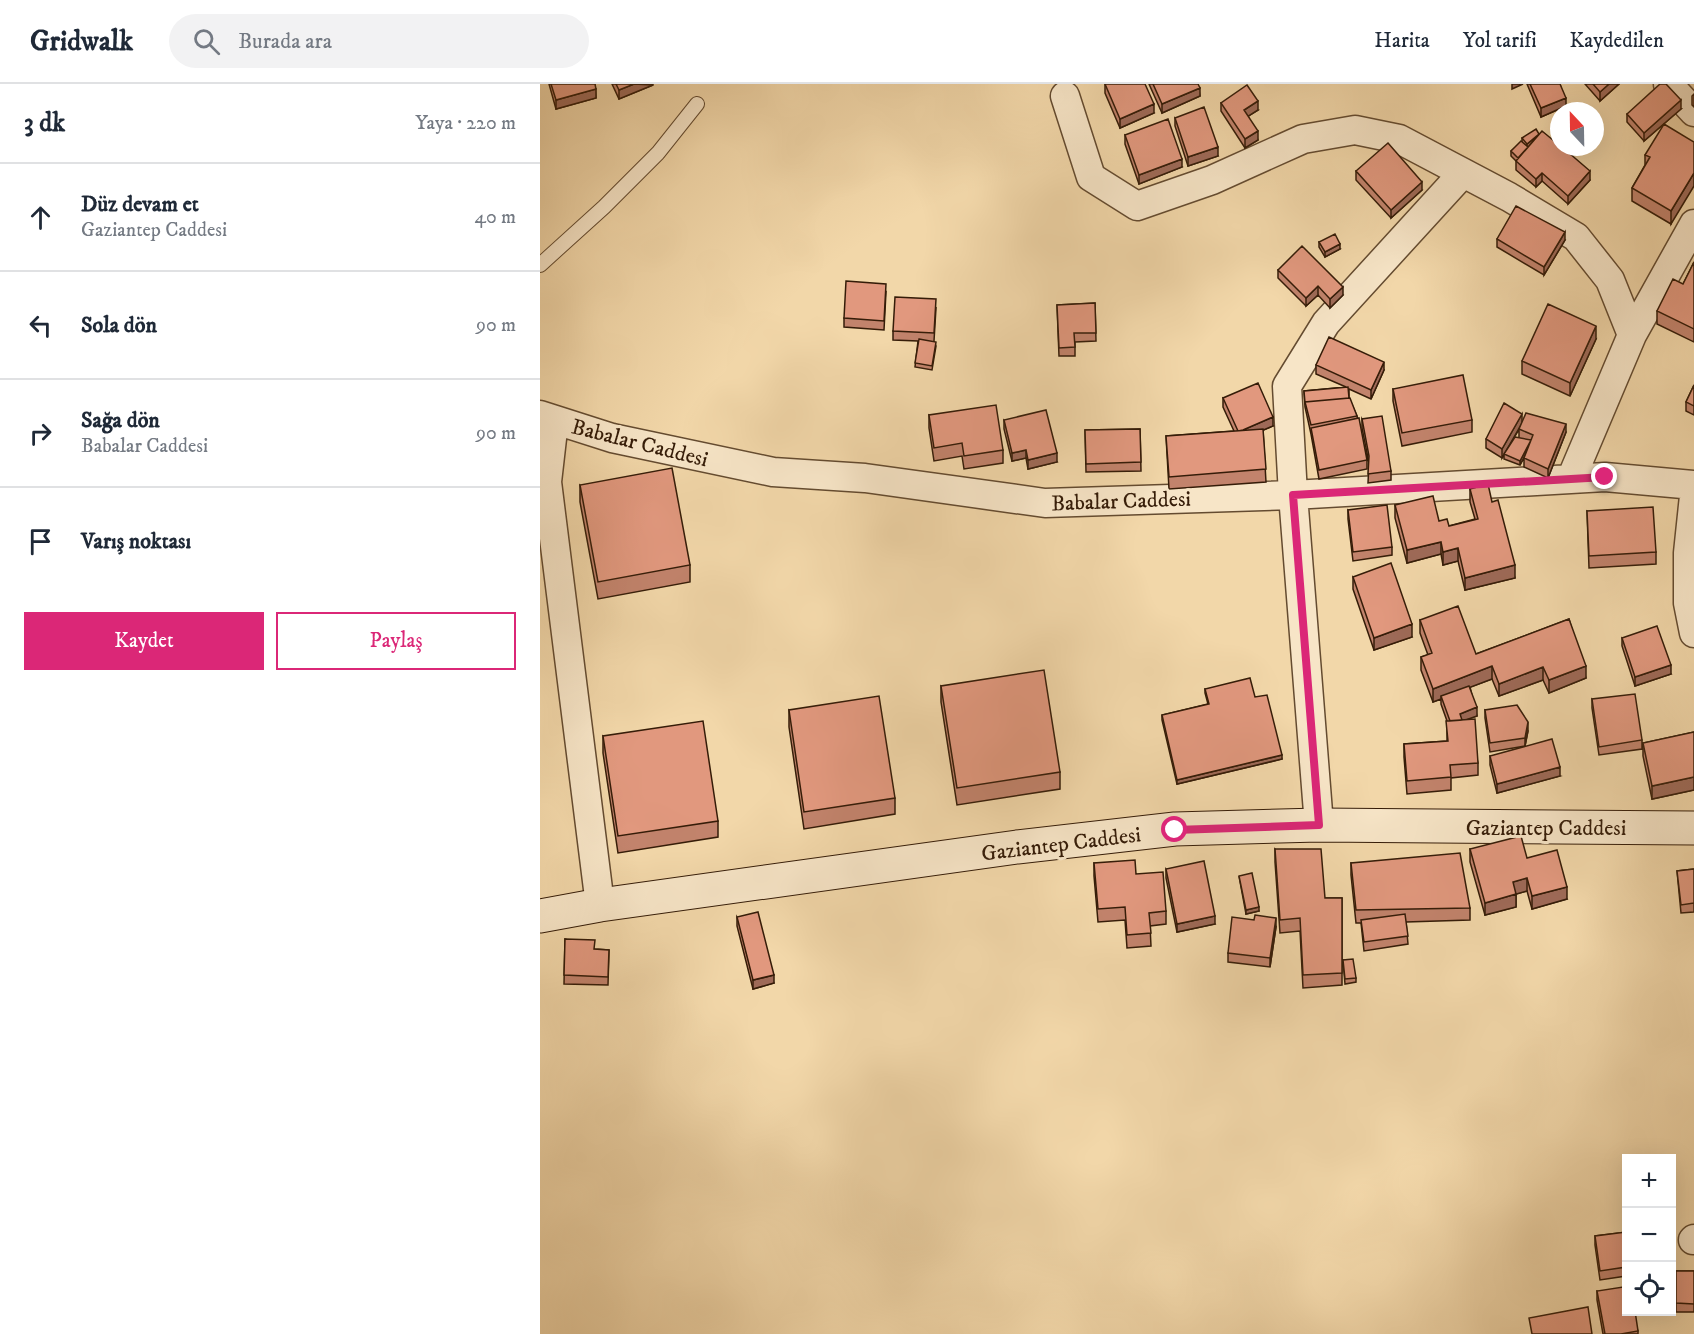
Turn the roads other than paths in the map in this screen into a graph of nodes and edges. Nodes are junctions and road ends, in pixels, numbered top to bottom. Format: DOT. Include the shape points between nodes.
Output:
graph roads {
  1 [pos="1668,84"];
  2 [pos="1065,96"];
  3 [pos="697,104"];
  4 [pos="1694,112"];
  5 [pos="1463,173"];
  6 [pos="1694,224"];
  7 [pos="540,265"];
  8 [pos="1632,335"];
  9 [pos="547,418"];
  10 [pos="1571,479"];
  11 [pos="1694,485"];
  12 [pos="1293,495"];
  13 [pos="1694,496"];
  14 [pos="1694,633"];
  15 [pos="1319,825"];
  16 [pos="1694,828"];
  17 [pos="600,904"];
  18 [pos="540,916"];
  1 -- 4 [label="street"];
  2 -- 5 [label="street" via="1091,177 1137,207 1212,180 1302,139 1355,130 1400,139"];
  3 -- 7 [label="lane" via="658,153"];
  5 -- 8 [label="street" via="1576,237 1610,280"];
  5 -- 12 [label="street" via="1326,324 1287,386"];
  6 -- 8 [label="street"];
  8 -- 10 [label="street"];
  9 -- 12 [label="street, Babalar Caddesi" via="612,438 773,472 865,478 1046,503"];
  9 -- 17 [label="street" via="547,482"];
  10 -- 11 [label="street, Babalar Caddesi" via="1605,477"];
  10 -- 12 [label="street, Babalar Caddesi"];
  12 -- 15 [label="street"];
  13 -- 14 [label="street" via="1688,553 1688,603"];
  15 -- 16 [label="main road, Gaziantep Caddesi"];
  15 -- 17 [label="main road, Gaziantep Caddesi" via="1175,830 1028,846"];
  17 -- 18 [label="main road, Gaziantep Caddesi"];
}
